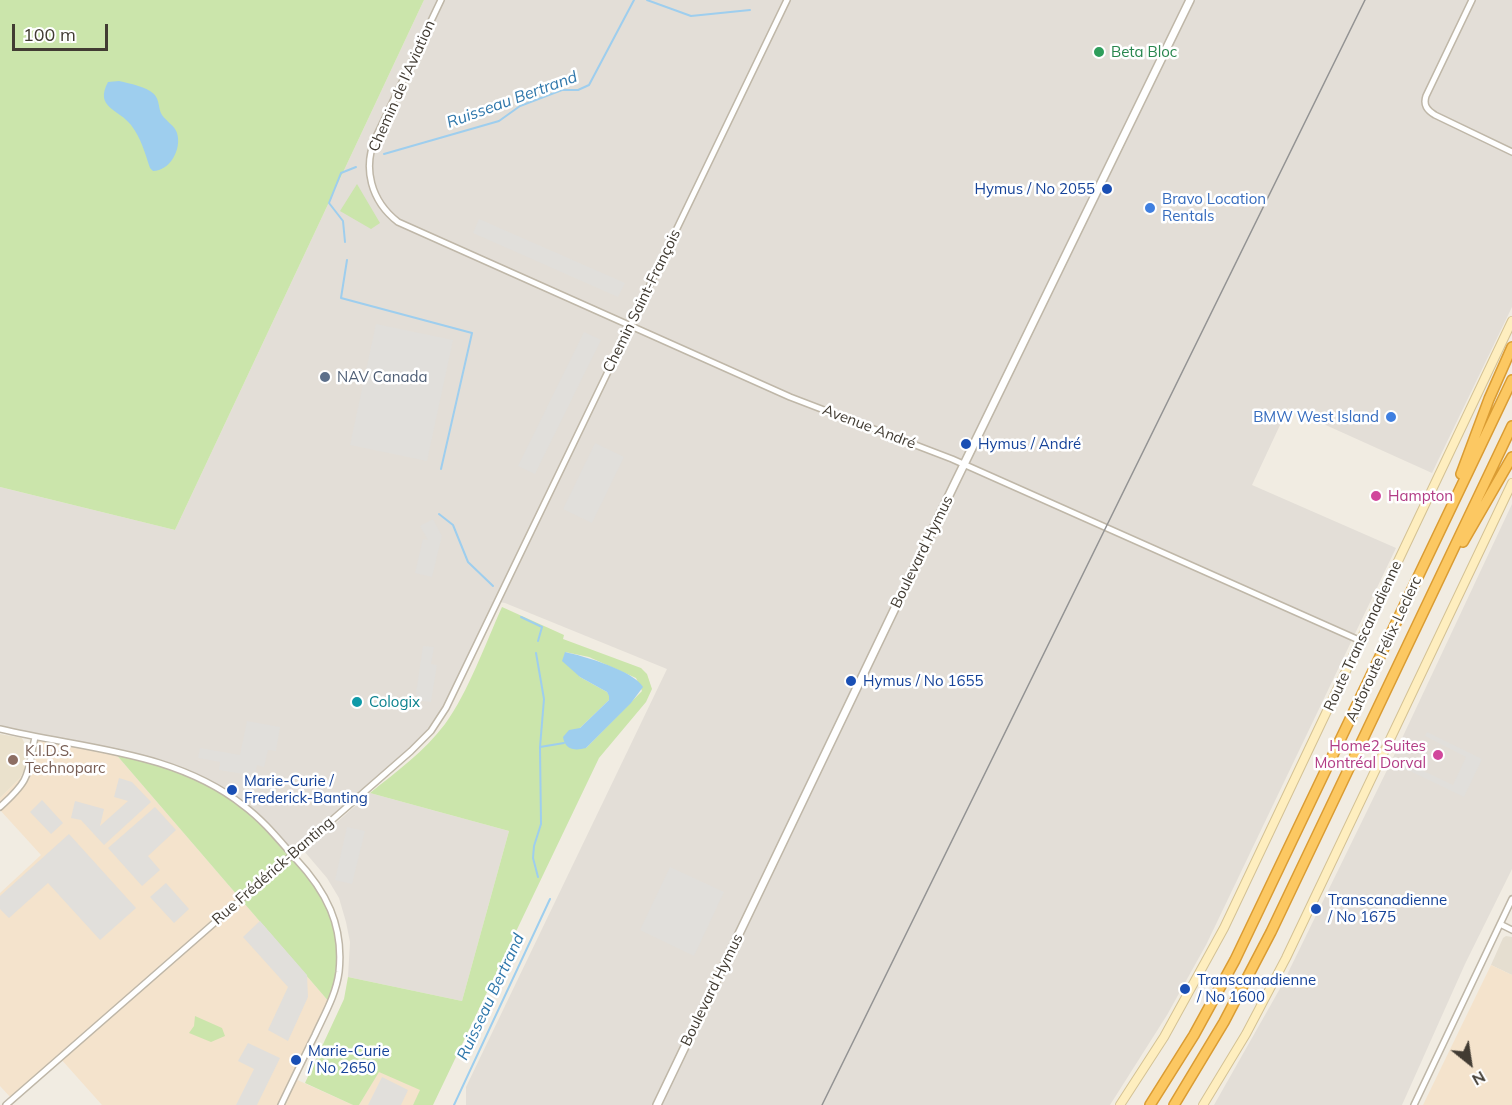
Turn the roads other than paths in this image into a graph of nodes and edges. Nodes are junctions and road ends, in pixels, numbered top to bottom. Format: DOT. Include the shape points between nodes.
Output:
graph roads {
  1 [pos="441,0"];
  2 [pos="787,0"];
  3 [pos="1190,0"];
  4 [pos="1472,0"];
  5 [pos="1512,152"];
  6 [pos="382,207"];
  7 [pos="1512,321"];
  8 [pos="630,326"];
  9 [pos="1512,347"];
  10 [pos="1512,380"];
  11 [pos="1512,426"];
  12 [pos="1512,457"];
  13 [pos="964,464"];
  14 [pos="1512,483"];
  15 [pos="1437,538"];
  16 [pos="1430,599"];
  17 [pos="497,602"];
  18 [pos="1360,641"];
  19 [pos="0,729"];
  20 [pos="35,737"];
  21 [pos="0,807"];
  22 [pos="292,854"];
  23 [pos="1512,899"];
  24 [pos="1500,924"];
  25 [pos="1512,930"];
  26 [pos="6,1105"];
  27 [pos="281,1105"];
  28 [pos="657,1105"];
  29 [pos="1120,1105"];
  30 [pos="1150,1105"];
  31 [pos="1174,1105"];
  32 [pos="1203,1105"];
  33 [pos="1414,1105"];
  1 -- 6 [label="street, Chemin de l'Aviation" via="371,151 370,176"];
  2 -- 8 [label="street, Chemin Saint-François"];
  3 -- 13 [label="street, Boulevard Hymus"];
  4 -- 5 [label="street" via="1425,104 1435,115"];
  6 -- 8 [label="street, Avenue André" via="407,227"];
  7 -- 18 [label="main road, Route Transcanadienne"];
  8 -- 13 [label="street, Avenue André" via="790,397"];
  8 -- 17 [label="street, Chemin Saint-François"];
  9 -- 15 [label="highway"];
  10 -- 15 [label="highway, Autoroute Félix-Leclerc"];
  11 -- 16 [label="highway, Autoroute Félix-Leclerc"];
  12 -- 16 [label="highway"];
  13 -- 18 [label="street, Avenue André"];
  13 -- 28 [label="street, Boulevard Hymus"];
  14 -- 32 [label="main road" via="1281,967"];
  15 -- 30 [label="highway, Autoroute Félix-Leclerc" via="1235,960"];
  16 -- 31 [label="highway, Autoroute Félix-Leclerc" via="1271,932 1224,1022"];
  17 -- 22 [label="street, Rue Frédérick-Banting" via="431,731"];
  18 -- 29 [label="main road, Route Transcanadienne" via="1214,947 1164,1037"];
  19 -- 20 [label="street"];
  20 -- 21 [label="street" via="27,778"];
  20 -- 22 [label="street" via="133,755 174,767 245,806"];
  22 -- 26 [label="street, Rue Frédérick-Banting"];
  22 -- 27 [label="street" via="315,879 328,902 339,943 339,973 330,1003"];
  23 -- 24 [label="street"];
  24 -- 25 [label="street"];
  24 -- 33 [label="street"];
}
